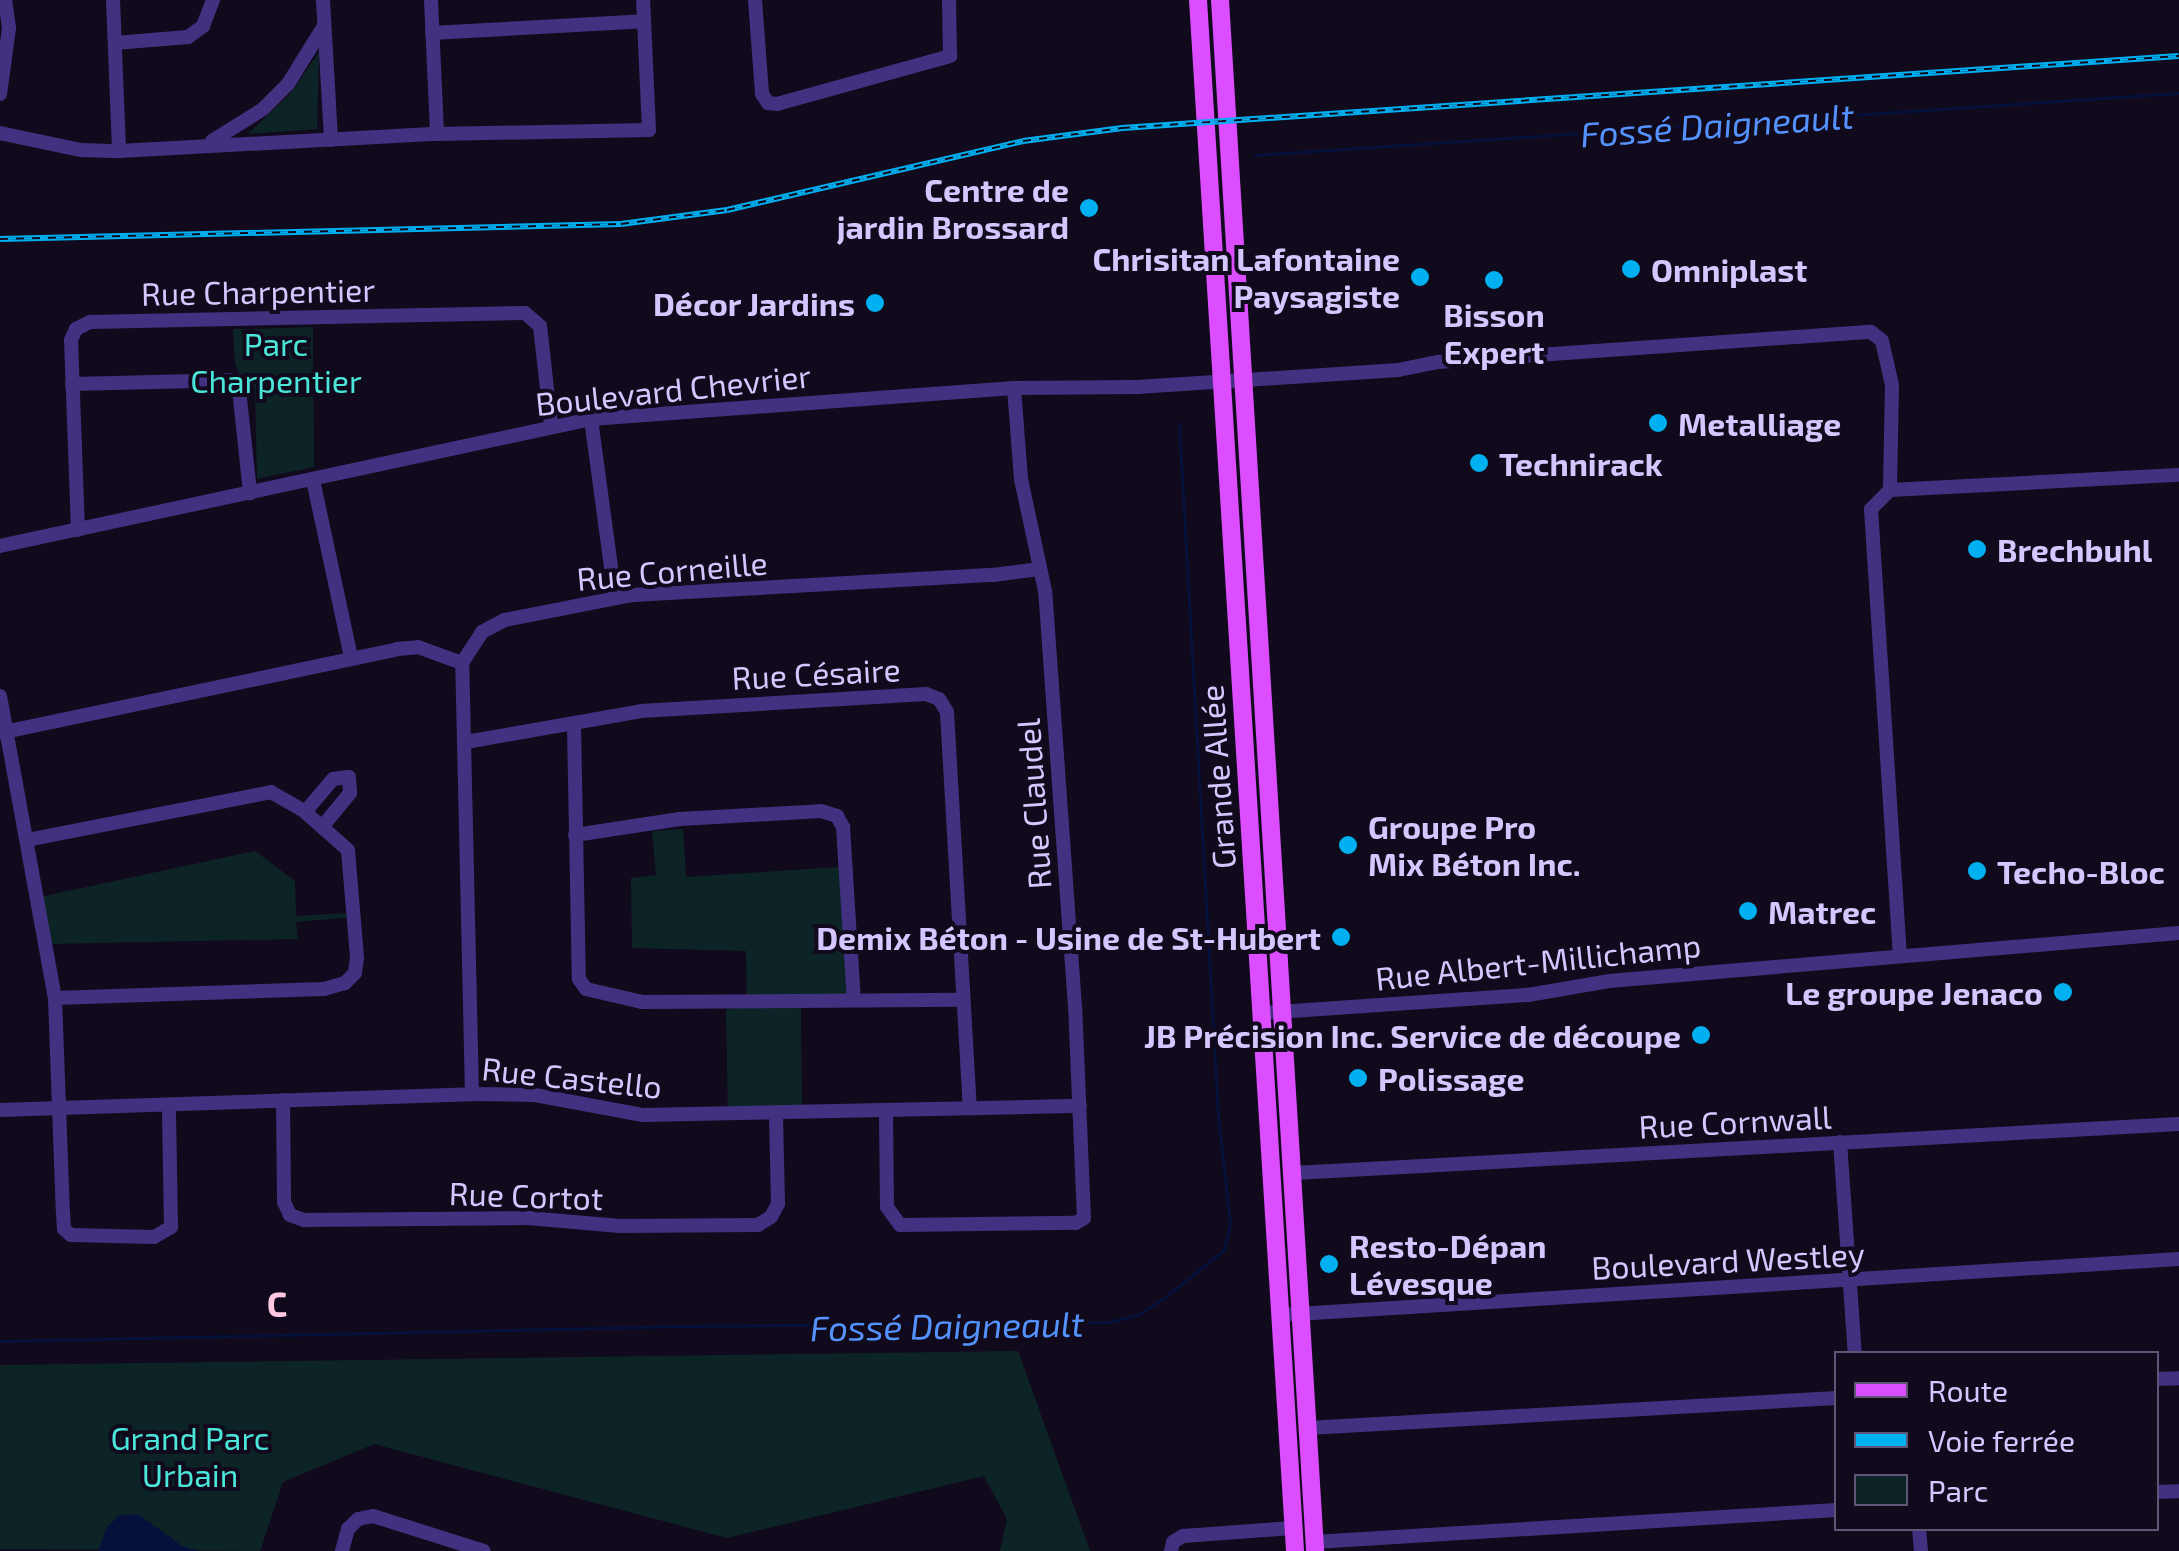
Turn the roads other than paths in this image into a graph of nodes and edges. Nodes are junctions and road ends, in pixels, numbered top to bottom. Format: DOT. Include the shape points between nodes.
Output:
graph roads {
  1 [pos="5,0"];
  2 [pos="113,0"];
  3 [pos="212,0"];
  4 [pos="323,0"];
  5 [pos="431,0"];
  6 [pos="643,0"];
  7 [pos="755,0"];
  8 [pos="948,0"];
  9 [pos="1198,0"];
  10 [pos="1220,0"];
  11 [pos="644,20"];
  12 [pos="324,26"];
  13 [pos="432,33"];
  14 [pos="115,44"];
  15 [pos="0,94"];
  16 [pos="0,134"];
  17 [pos="437,134"];
  18 [pos="330,140"];
  19 [pos="201,146"];
  20 [pos="119,151"];
  21 [pos="1244,379"];
  22 [pos="1222,381"];
  23 [pos="72,384"];
  24 [pos="1014,388"];
  25 [pos="591,419"];
  26 [pos="552,424"];
  27 [pos="2179,475"];
  28 [pos="313,480"];
  29 [pos="1890,490"];
  30 [pos="250,493"];
  31 [pos="78,530"];
  32 [pos="0,546"];
  33 [pos="1040,568"];
  34 [pos="615,597"];
  35 [pos="350,658"];
  36 [pos="462,664"];
  37 [pos="0,696"];
  38 [pos="574,726"];
  39 [pos="4,732"];
  40 [pos="466,742"];
  41 [pos="305,812"];
  42 [pos="322,827"];
  43 [pos="575,836"];
  44 [pos="27,840"];
  45 [pos="2179,933"];
  46 [pos="1900,954"];
  47 [pos="55,998"];
  48 [pos="854,1000"];
  49 [pos="962,1000"];
  50 [pos="1284,1012"];
  51 [pos="1262,1013"];
  52 [pos="472,1094"];
  53 [pos="282,1100"];
  54 [pos="1080,1106"];
  55 [pos="57,1108"];
  56 [pos="169,1108"];
  57 [pos="970,1108"];
  58 [pos="0,1110"];
  59 [pos="886,1113"];
  60 [pos="776,1115"];
  61 [pos="2179,1124"];
  62 [pos="1840,1142"];
  63 [pos="1294,1174"];
  64 [pos="2179,1259"];
  65 [pos="1850,1280"];
  66 [pos="1303,1314"];
  67 [pos="1280,1315"];
  68 [pos="1855,1351"];
  69 [pos="1834,1398"];
  70 [pos="1308,1428"];
  71 [pos="1834,1510"];
  72 [pos="1293,1528"];
  73 [pos="1315,1546"];
  74 [pos="342,1551"];
  75 [pos="484,1551"];
  76 [pos="1171,1551"];
  77 [pos="1295,1551"];
  1 -- 15 [label="street"];
  2 -- 14 [label="street"];
  3 -- 14 [label="street" via="203,26 188,37"];
  4 -- 12 [label="street"];
  5 -- 13 [label="street"];
  6 -- 11 [label="street"];
  7 -- 8 [label="street" via="762,94 777,104 950,56"];
  9 -- 22 [label="main road, Grande Allée"];
  10 -- 21 [label="main road, Grande Allée"];
  11 -- 13 [label="street"];
  11 -- 17 [label="street" via="649,130"];
  12 -- 18 [label="street"];
  12 -- 19 [label="street" via="288,84 263,109 231,134"];
  13 -- 17 [label="street"];
  14 -- 20 [label="street"];
  16 -- 20 [label="street"];
  17 -- 18 [label="street"];
  18 -- 19 [label="street"];
  19 -- 20 [label="street"];
  21 -- 22 [label="street, Boulevard Chevrier"];
  21 -- 29 [label="street, Boulevard Chevrier" via="1872,332 1882,342 1892,385"];
  21 -- 50 [label="main road, Grande Allée"];
  22 -- 24 [label="street, Boulevard Chevrier"];
  22 -- 51 [label="main road, Grande Allée"];
  23 -- 26 [label="street, Rue Charpentier" via="72,340 90,322 525,313 540,326"];
  23 -- 30 [label="street" via="238,380"];
  23 -- 31 [label="street, Rue Charpentier"];
  24 -- 25 [label="street, Boulevard Chevrier"];
  24 -- 33 [label="street, Rue Claudel" via="1020,479"];
  25 -- 26 [label="street, Boulevard Chevrier"];
  25 -- 34 [label="street"];
  26 -- 28 [label="street, Boulevard Chevrier"];
  27 -- 29 [label="street"];
  28 -- 30 [label="street, Boulevard Chevrier"];
  28 -- 35 [label="street"];
  29 -- 46 [label="street" via="1871,510"];
  30 -- 31 [label="street, Boulevard Chevrier"];
  31 -- 32 [label="street, Boulevard Chevrier"];
  33 -- 34 [label="street, Rue Corneille"];
  33 -- 54 [label="street, Rue Claudel"];
  34 -- 36 [label="street, Rue Corneille" via="495,624 475,639"];
  35 -- 36 [label="street" via="418,648"];
  35 -- 39 [label="street"];
  36 -- 40 [label="street"];
  37 -- 39 [label="street"];
  38 -- 40 [label="street, Rue Césaire"];
  38 -- 43 [label="street"];
  38 -- 49 [label="street, Rue Césaire" via="641,711 926,694 939,700 947,712"];
  39 -- 44 [label="street"];
  40 -- 52 [label="street"];
  41 -- 42 [label="street"];
  41 -- 42 [label="street" via="332,779 349,778 350,793"];
  41 -- 44 [label="street" via="271,792"];
  42 -- 47 [label="street" via="348,850 357,958 356,973 345,984"];
  43 -- 48 [label="street" via="579,979 586,990 642,1002"];
  43 -- 48 [label="street" via="699,818 821,810 837,816"];
  44 -- 47 [label="street"];
  45 -- 46 [label="street, Rue Albert-Millichamp"];
  46 -- 50 [label="street, Rue Albert-Millichamp" via="1589,983 1528,995"];
  47 -- 55 [label="street"];
  48 -- 49 [label="street"];
  49 -- 57 [label="street, Rue Césaire"];
  50 -- 51 [label="street, Rue Albert-Millichamp"];
  50 -- 63 [label="main road, Grande Allée"];
  51 -- 67 [label="main road, Grande Allée"];
  52 -- 53 [label="street, Rue Castello"];
  52 -- 60 [label="street, Rue Castello" via="536,1095 643,1115"];
  53 -- 56 [label="street, Rue Castello"];
  53 -- 60 [label="street, Rue Cortot" via="284,1204 304,1220 758,1225 777,1206"];
  54 -- 57 [label="street, Rue Castello"];
  54 -- 59 [label="street, Rue Claudel" via="1084,1218 1076,1223 900,1225 888,1206"];
  55 -- 56 [label="street, Rue Castello"];
  55 -- 56 [label="street" via="64,1229 81,1236 154,1237 174,1219"];
  55 -- 58 [label="street, Rue Castello"];
  57 -- 59 [label="street, Rue Castello"];
  59 -- 60 [label="street, Rue Castello"];
  61 -- 62 [label="street, Rue Cornwall"];
  62 -- 63 [label="street, Rue Cornwall"];
  62 -- 65 [label="street"];
  63 -- 66 [label="main road, Grande Allée"];
  64 -- 65 [label="street, Boulevard Westley"];
  65 -- 66 [label="street, Boulevard Westley"];
  65 -- 68 [label="street"];
  66 -- 67 [label="street, Boulevard Westley"];
  66 -- 70 [label="main road, Grande Allée"];
  67 -- 72 [label="main road, Grande Allée"];
  69 -- 70 [label="street"];
  70 -- 73 [label="main road, Grande Allée"];
  71 -- 73 [label="street"];
  72 -- 76 [label="street" via="1180,1536"];
  72 -- 77 [label="main road, Grande Allée"];
  74 -- 75 [label="street" via="348,1529 372,1516"];
}
